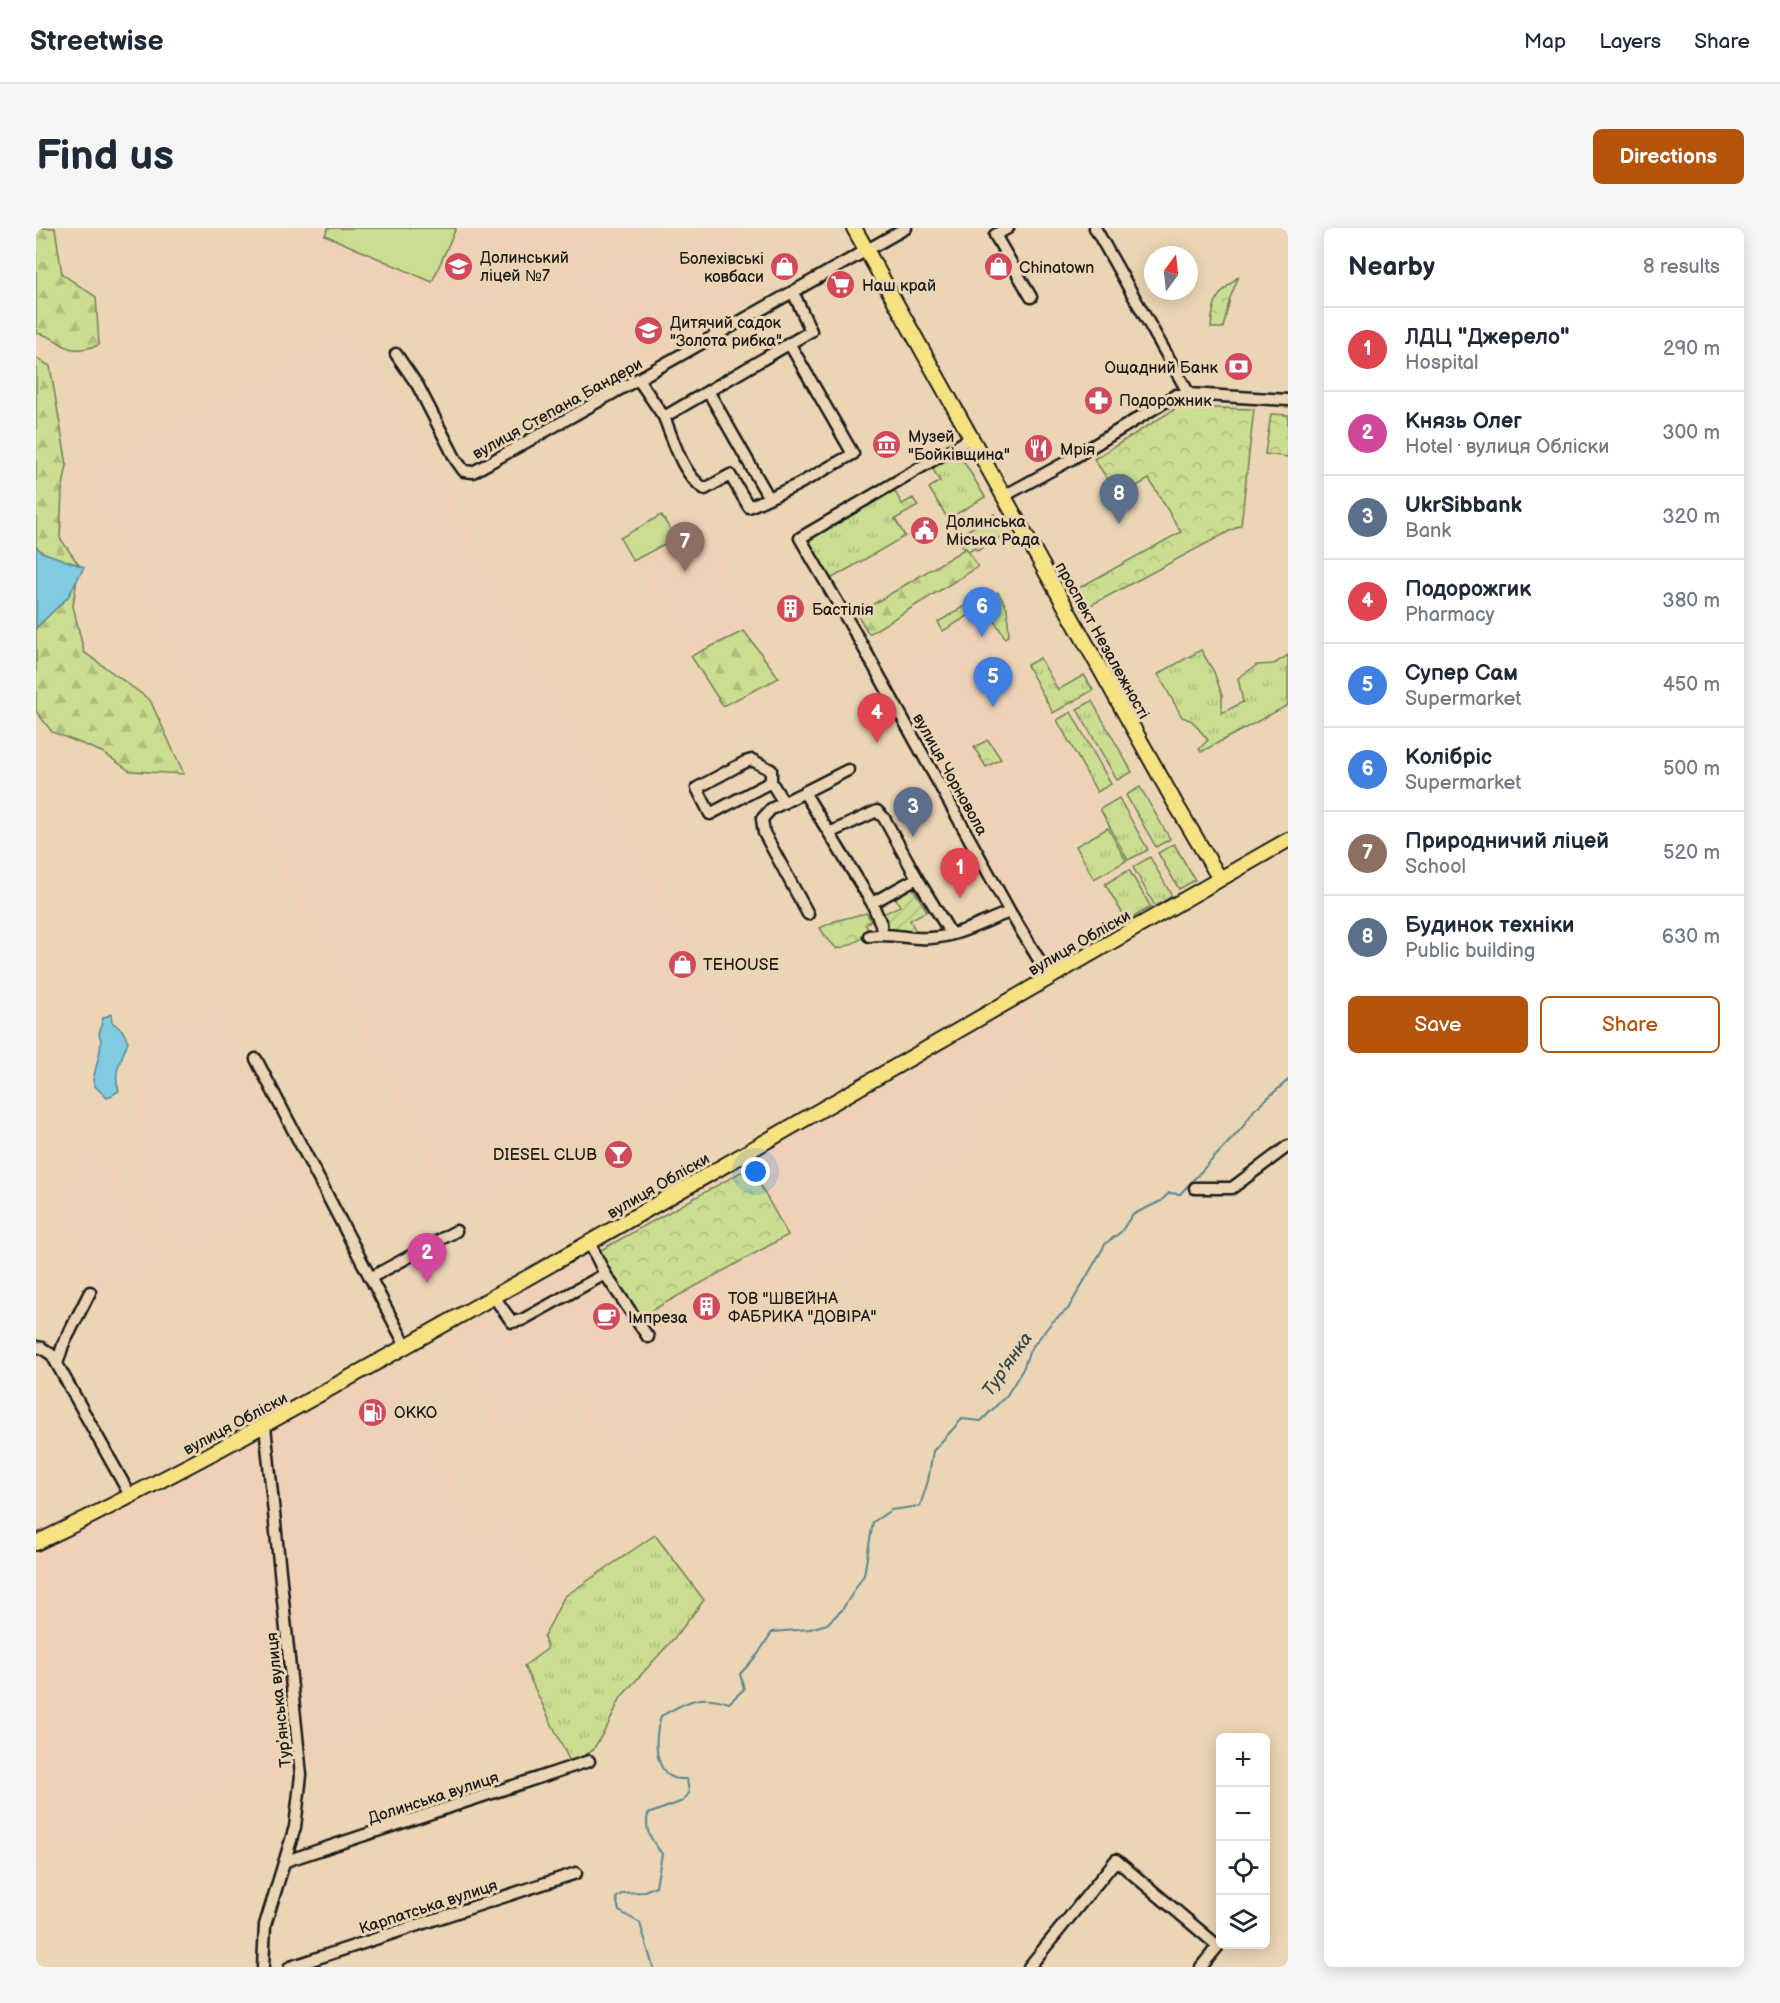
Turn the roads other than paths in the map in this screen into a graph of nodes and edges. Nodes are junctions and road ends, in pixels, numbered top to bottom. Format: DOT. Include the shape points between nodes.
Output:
graph roads {
  1 [pos="854,228"];
  2 [pos="906,228"];
  3 [pos="1008,228"];
  4 [pos="1095,228"];
  5 [pos="867,250"];
  6 [pos="793,292"];
  7 [pos="1031,297"];
  8 [pos="789,343"];
  9 [pos="396,354"];
  10 [pos="638,379"];
  11 [pos="708,391"];
  12 [pos="1189,394"];
  13 [pos="1288,400"];
  14 [pos="664,417"];
  15 [pos="971,438"];
  16 [pos="1004,496"];
  17 [pos="769,498"];
  18 [pos="848,770"];
  19 [pos="771,782"];
  20 [pos="804,792"];
  21 [pos="784,802"];
  22 [pos="829,833"];
  23 [pos="1288,840"];
  24 [pos="916,878"];
  25 [pos="1220,879"];
  26 [pos="872,903"];
  27 [pos="1010,912"];
  28 [pos="808,914"];
  29 [pos="882,934"];
  30 [pos="951,934"];
  31 [pos="869,936"];
  32 [pos="1050,978"];
  33 [pos="256,1059"];
  34 [pos="1288,1146"];
  35 [pos="1196,1188"];
  36 [pos="456,1231"];
  37 [pos="590,1244"];
  38 [pos="605,1274"];
  39 [pos="370,1278"];
  40 [pos="90,1292"];
  41 [pos="494,1297"];
  42 [pos="648,1337"];
  43 [pos="406,1346"];
  44 [pos="36,1347"];
  45 [pos="57,1364"];
  46 [pos="265,1426"];
  47 [pos="131,1497"];
  48 [pos="36,1543"];
  49 [pos="589,1761"];
  50 [pos="286,1861"];
  51 [pos="576,1873"];
  52 [pos="263,1967"];
  53 [pos="290,1967"];
  54 [pos="1029,1967"];
  55 [pos="1201,1967"];
  1 -- 5 [label="main road, проспект Незалежності"];
  2 -- 5 [label="street, вулиця Степана Бандери"];
  3 -- 7 [label="street" via="995,236"];
  4 -- 12 [label="street"];
  5 -- 6 [label="street, вулиця Степана Бандери"];
  5 -- 15 [label="main road, проспект Незалежності"];
  6 -- 8 [label="street" via="811,331"];
  6 -- 10 [label="street, вулиця Степана Бандери"];
  8 -- 11 [label="street"];
  8 -- 17 [label="street" via="853,453"];
  9 -- 10 [label="street, вулиця Степана Бандери" via="418,386 456,460 465,471 473,472"];
  10 -- 14 [label="street"];
  11 -- 14 [label="street"];
  11 -- 17 [label="street"];
  12 -- 13 [label="street"];
  12 -- 16 [label="street" via="1176,395 1155,406"];
  14 -- 17 [label="street" via="695,482 705,489 730,475 749,507"];
  15 -- 16 [label="main road, проспект Незалежності"];
  15 -- 27 [label="street, вулиця Чорновола" via="800,538"];
  16 -- 25 [label="main road, проспект Незалежності"];
  18 -- 20 [label="street"];
  19 -- 19 [label="street" via="710,814 698,788 752,760 771,770"];
  19 -- 21 [label="street"];
  20 -- 21 [label="street"];
  20 -- 22 [label="street"];
  21 -- 28 [label="street" via="764,815 762,828"];
  22 -- 24 [label="street" via="877,811"];
  22 -- 26 [label="street"];
  23 -- 25 [label="main road, вулиця Обліски"];
  24 -- 26 [label="street"];
  24 -- 30 [label="street"];
  25 -- 32 [label="main road, вулиця Обліски"];
  26 -- 29 [label="street"];
  27 -- 30 [label="street"];
  27 -- 32 [label="street, вулиця Чорновола"];
  29 -- 30 [label="street" via="930,938"];
  29 -- 31 [label="street"];
  32 -- 37 [label="main road, вулиця Обліски"];
  33 -- 39 [label="street"];
  34 -- 35 [label="street" via="1232,1188"];
  36 -- 39 [label="street"];
  37 -- 38 [label="street"];
  37 -- 41 [label="main road, вулиця Обліски"];
  38 -- 41 [label="street" via="522,1320 512,1322"];
  38 -- 42 [label="street"];
  39 -- 43 [label="street"];
  40 -- 45 [label="street"];
  41 -- 43 [label="main road, вулиця Обліски"];
  43 -- 46 [label="main road, вулиця Обліски"];
  44 -- 45 [label="street" via="52,1355"];
  45 -- 47 [label="street"];
  46 -- 47 [label="main road, вулиця Обліски"];
  46 -- 50 [label="street, Турʼянська вулиця" via="301,1775 295,1827"];
  47 -- 48 [label="main road, вулиця Обліски"];
  49 -- 50 [label="street, Долинська вулиця"];
  50 -- 52 [label="street, Турʼянська вулиця" via="265,1925"];
  51 -- 53 [label="street, Карпатська вулиця"];
  54 -- 55 [label="street" via="1116,1860 1218,1946"];
}
